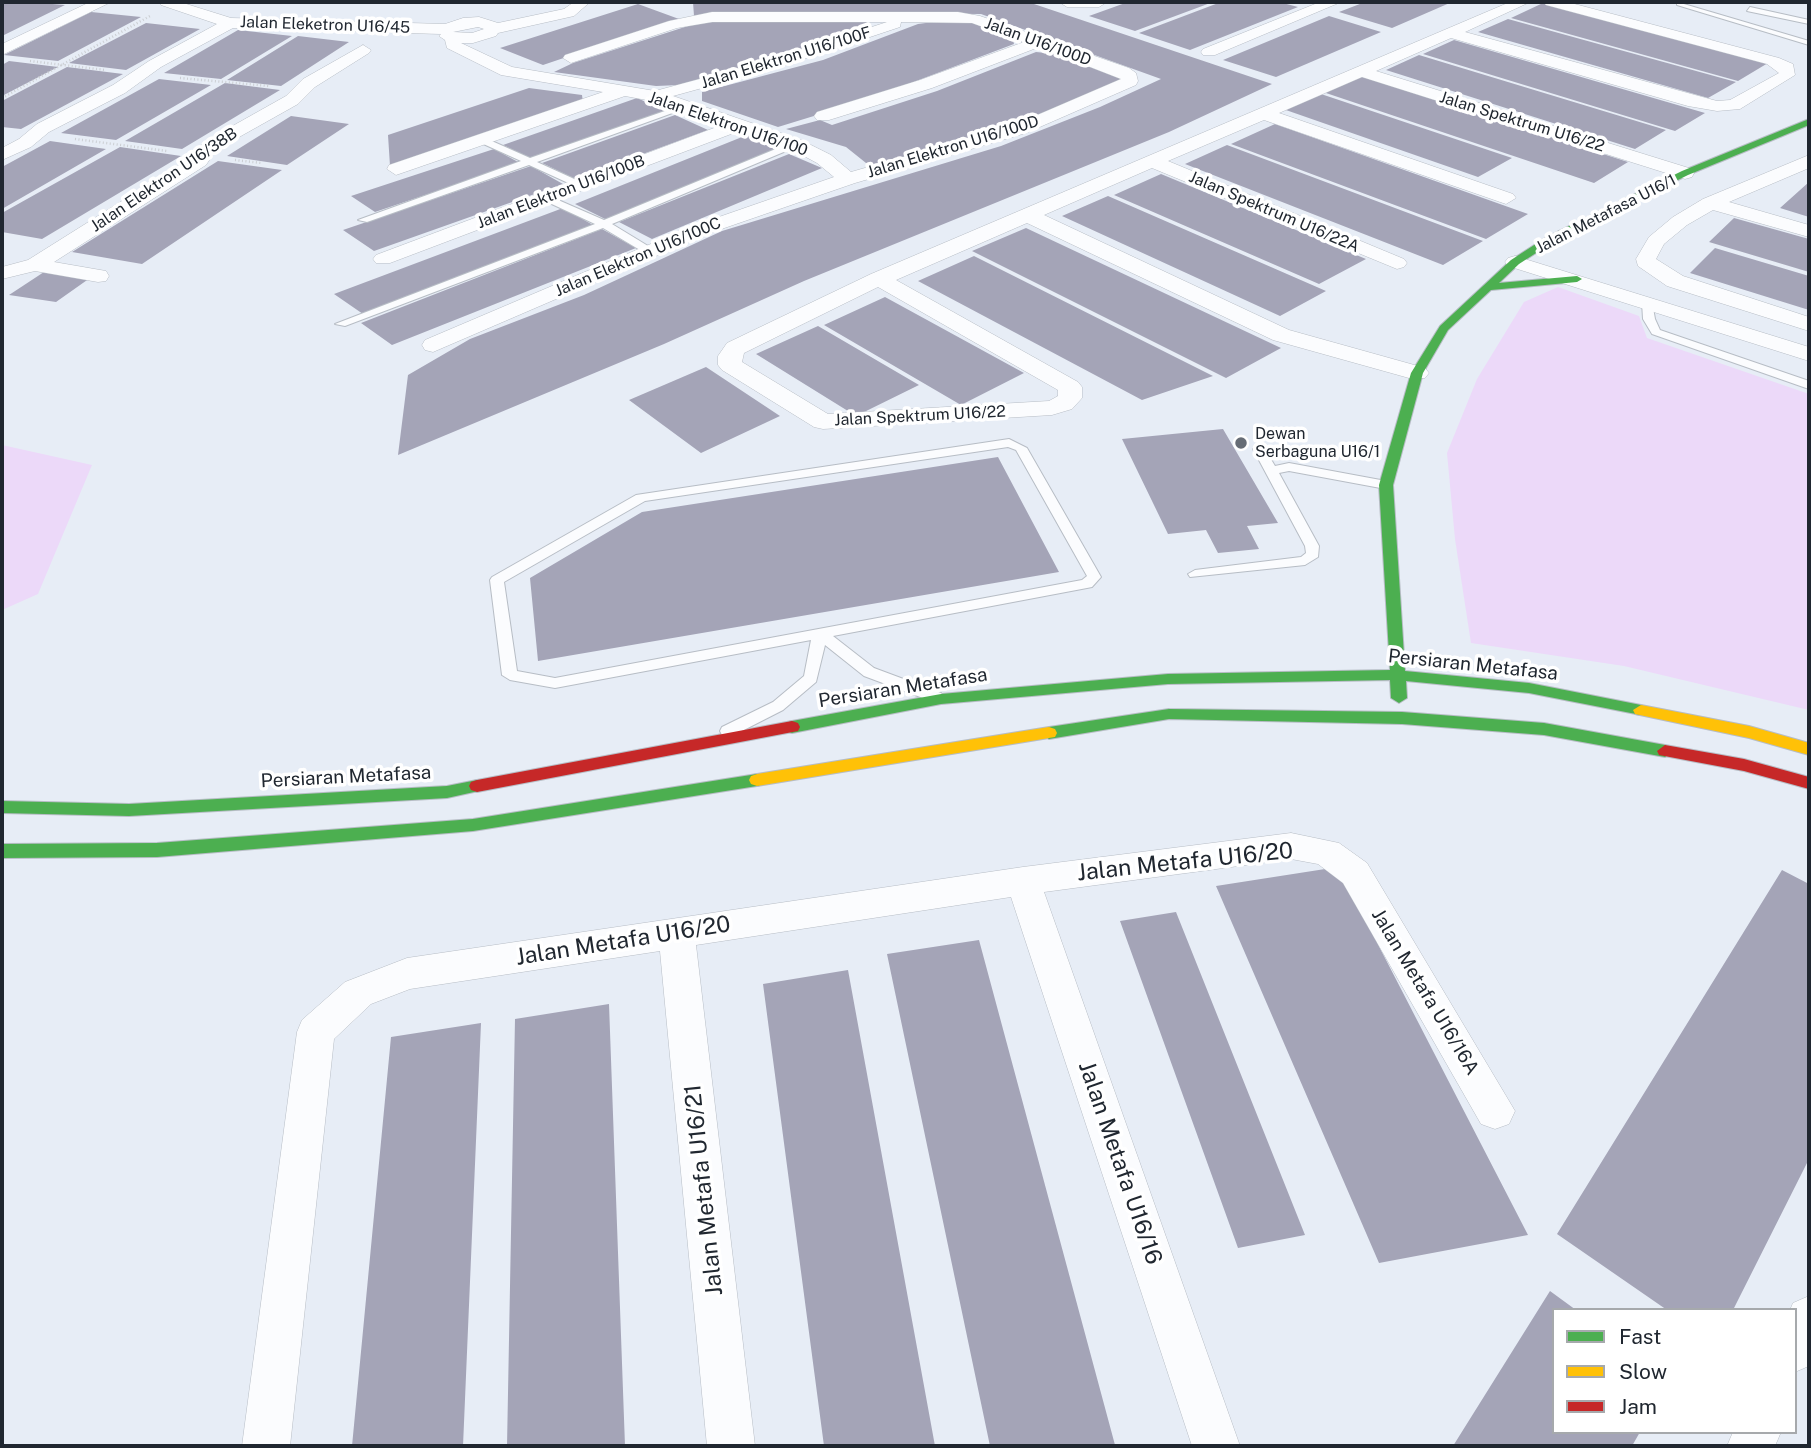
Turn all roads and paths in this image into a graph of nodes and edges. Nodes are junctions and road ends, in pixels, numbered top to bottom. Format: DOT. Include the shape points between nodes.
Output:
graph roads {
  1 [pos="101,2"];
  2 [pos="583,2"];
  3 [pos="1067,2"];
  4 [pos="1099,2"];
  5 [pos="1522,2"];
  6 [pos="1551,2"];
  7 [pos="169,3"];
  8 [pos="1320,3"];
  9 [pos="1680,3"];
  10 [pos="1750,9"];
  11 [pos="916,17"];
  12 [pos="1809,22"];
  13 [pos="230,23"];
  14 [pos="490,32"];
  15 [pos="1450,33"];
  16 [pos="449,34"];
  17 [pos="1038,42"];
  18 [pos="1809,43"];
  19 [pos="2,50"];
  20 [pos="363,50"];
  21 [pos="1209,52"];
  22 [pos="481,56"];
  23 [pos="571,58"];
  24 [pos="1359,71"];
  25 [pos="1130,77"];
  26 [pos="622,91"];
  27 [pos="655,96"];
  28 [pos="2,98"];
  29 [pos="685,107"];
  30 [pos="1261,113"];
  31 [pos="823,116"];
  32 [pos="1809,122"];
  33 [pos="738,125"];
  34 [pos="36,134"];
  35 [pos="482,140"];
  36 [pos="795,144"];
  37 [pos="2,155"];
  38 [pos="203,155"];
  39 [pos="1151,161"];
  40 [pos="1809,161"];
  41 [pos="262,163"];
  42 [pos="530,163"];
  43 [pos="396,169"];
  44 [pos="1685,173"];
  45 [pos="848,179"];
  46 [pos="580,185"];
  47 [pos="546,198"];
  48 [pos="1506,198"];
  49 [pos="1710,203"];
  50 [pos="1027,215"];
  51 [pos="363,220"];
  52 [pos="604,223"];
  53 [pos="1809,231"];
  54 [pos="1549,240"];
  55 [pos="649,251"];
  56 [pos="383,259"];
  57 [pos="1515,262"];
  58 [pos="1397,263"];
  59 [pos="35,265"];
  60 [pos="2,273"];
  61 [pos="98,276"];
  62 [pos="879,279"];
  63 [pos="1583,281"];
  64 [pos="1487,288"];
  65 [pos="1647,302"];
  66 [pos="341,324"];
  67 [pos="1809,324"];
  68 [pos="433,345"];
  69 [pos="1809,354"];
  70 [pos="1417,373"];
  71 [pos="1809,385"];
  72 [pos="1259,449"];
  73 [pos="1269,471"];
  74 [pos="1386,485"];
  75 [pos="1195,574"];
  76 [pos="820,633"];
  77 [pos="1397,675"];
  78 [pos="941,699"];
  79 [pos="1402,718"];
  80 [pos="704,744"];
  81 [pos="1809,749"];
  82 [pos="1809,783"];
  83 [pos="2,807"];
  84 [pos="2,851"];
  85 [pos="1355,873"];
  86 [pos="1023,881"];
  87 [pos="676,933"];
  88 [pos="1495,1111"];
  89 [pos="1809,1319"];
  90 [pos="1797,1345"];
  91 [pos="266,1446"];
  92 [pos="731,1446"];
  93 [pos="1216,1446"];
  1 -- 19 [label="street"];
  2 -- 14 [label="street" via="569,13"];
  3 -- 4 [label="street"];
  5 -- 15 [label="street, Jalan Spektrum U16/22"];
  6 -- 15 [label="street" via="1773,61 1787,68 1787,75 1734,105 1694,102"];
  7 -- 13 [label="street, Jalan Eleketron U16/45"];
  7 -- 28 [label="path"];
  8 -- 21 [label="street"];
  9 -- 18 [label="lane"];
  10 -- 12 [label="lane"];
  11 -- 17 [label="street, Jalan U16/100D" via="975,19"];
  11 -- 23 [label="street, Jalan U16/100D" via="712,17 674,24"];
  11 -- 27 [label="street, Jalan Elektron U16/100F" via="780,62"];
  13 -- 16 [label="street, Jalan Eleketron U16/45"];
  13 -- 34 [label="street"];
  14 -- 16 [label="street, Jalan Eleketron U16/45" via="491,24 479,22 456,24"];
  14 -- 22 [label="street" via="478,45"];
  15 -- 24 [label="street, Jalan Spektrum U16/22"];
  16 -- 22 [label="street, Jalan Elektron U16/100" via="453,45"];
  17 -- 25 [label="street, Jalan U16/100D"];
  17 -- 31 [label="street"];
  20 -- 38 [label="street, Jalan Elektron U16/38B" via="309,83 292,100 210,146"];
  22 -- 26 [label="street, Jalan Elektron U16/100" via="507,71"];
  24 -- 30 [label="street, Jalan Spektrum U16/22"];
  24 -- 44 [label="street, Jalan Spektrum U16/22"];
  25 -- 45 [label="street, Jalan Elektron U16/100D" via="1125,84 1020,130"];
  26 -- 27 [label="street, Jalan Elektron U16/100"];
  26 -- 35 [label="street"];
  27 -- 29 [label="street, Jalan Elektron U16/100"];
  29 -- 33 [label="street, Jalan Elektron U16/100"];
  29 -- 42 [label="lane"];
  30 -- 39 [label="street, Jalan Spektrum U16/22"];
  30 -- 48 [label="street"];
  32 -- 44 [label="main road, Jalan Metafasa U16/1"];
  33 -- 36 [label="street, Jalan Elektron U16/100"];
  33 -- 46 [label="street, Jalan Elektron U16/100B"];
  34 -- 37 [label="street"];
  34 -- 38 [label="path"];
  35 -- 42 [label="lane"];
  35 -- 43 [label="street"];
  36 -- 45 [label="street, Jalan Elektron U16/100"];
  36 -- 52 [label="lane"];
  38 -- 41 [label="path"];
  38 -- 59 [label="street, Jalan Elektron U16/38B"];
  39 -- 50 [label="street, Jalan Spektrum U16/22"];
  39 -- 58 [label="street, Jalan Spektrum U16/22A"];
  40 -- 49 [label="street"];
  42 -- 46 [label="lane"];
  42 -- 51 [label="lane"];
  44 -- 54 [label="main road, Jalan Metafasa U16/1"];
  45 -- 55 [label="street, Jalan Elektron U16/100C"];
  46 -- 47 [label="street, Jalan Elektron U16/100B"];
  47 -- 52 [label="lane"];
  47 -- 56 [label="street, Jalan Elektron U16/100B"];
  49 -- 53 [label="street"];
  49 -- 67 [label="street" via="1656,241 1646,259 1649,266 1675,281"];
  50 -- 62 [label="street, Jalan Spektrum U16/22"];
  50 -- 70 [label="street" via="1281,335"];
  52 -- 55 [label="lane"];
  52 -- 66 [label="lane"];
  54 -- 57 [label="main road, Jalan Metafasa U16/1"];
  54 -- 63 [label="main road" via="1555,255"];
  55 -- 68 [label="street, Jalan Elektron U16/100C"];
  57 -- 63 [label="street"];
  57 -- 64 [label="main road, Jalan Metafasa U16/1"];
  59 -- 60 [label="street"];
  59 -- 61 [label="street"];
  62 -- 62 [label="street, Jalan Spektrum U16/22" via="735,348 730,365 823,422 1052,408 1070,398 1070,387"];
  63 -- 64 [label="main road"];
  63 -- 65 [label="street"];
  64 -- 70 [label="main road, Jalan Metafasa U16/1" via="1444,328"];
  65 -- 69 [label="street"];
  65 -- 71 [label="lane" via="1656,332"];
  70 -- 74 [label="main road, Jalan Metafasa U16/1"];
  72 -- 73 [label="lane"];
  73 -- 74 [label="lane" via="1289,467"];
  73 -- 75 [label="lane" via="1313,554 1305,561"];
  74 -- 77 [label="main road, Jalan Metafasa U16/1"];
  76 -- 76 [label="lane" via="555,683 510,675 497,580 641,498 1009,443 1021,448 1094,577 1087,584"];
  76 -- 78 [label="lane" via="869,673"];
  76 -- 80 [label="lane" via="811,678 778,706"];
  77 -- 78 [label="main road, Persiaran Metafasa" via="1168,679"];
  77 -- 79 [label="main road, Jalan Metafasa U16/1"];
  77 -- 81 [label="main road, Persiaran Metafasa" via="1529,688 1749,732"];
  78 -- 80 [label="main road, Persiaran Metafasa"];
  79 -- 82 [label="main road" via="1544,729 1744,765"];
  79 -- 84 [label="main road" via="1169,713 473,825 158,850"];
  80 -- 83 [label="main road, Persiaran Metafasa" via="447,792 129,810"];
  85 -- 86 [label="street, Jalan Metafa U16/20" via="1327,852 1291,846"];
  85 -- 88 [label="street, Jalan Metafa U16/16A"];
  86 -- 87 [label="street, Jalan Metafa U16/20"];
  86 -- 93 [label="street, Jalan Metafa U16/16"];
  87 -- 91 [label="street, Jalan Metafa U16/20" via="407,974 358,993 316,1032"];
  87 -- 92 [label="street, Jalan Metafa U16/21"];
  89 -- 90 [label="street"];
}
